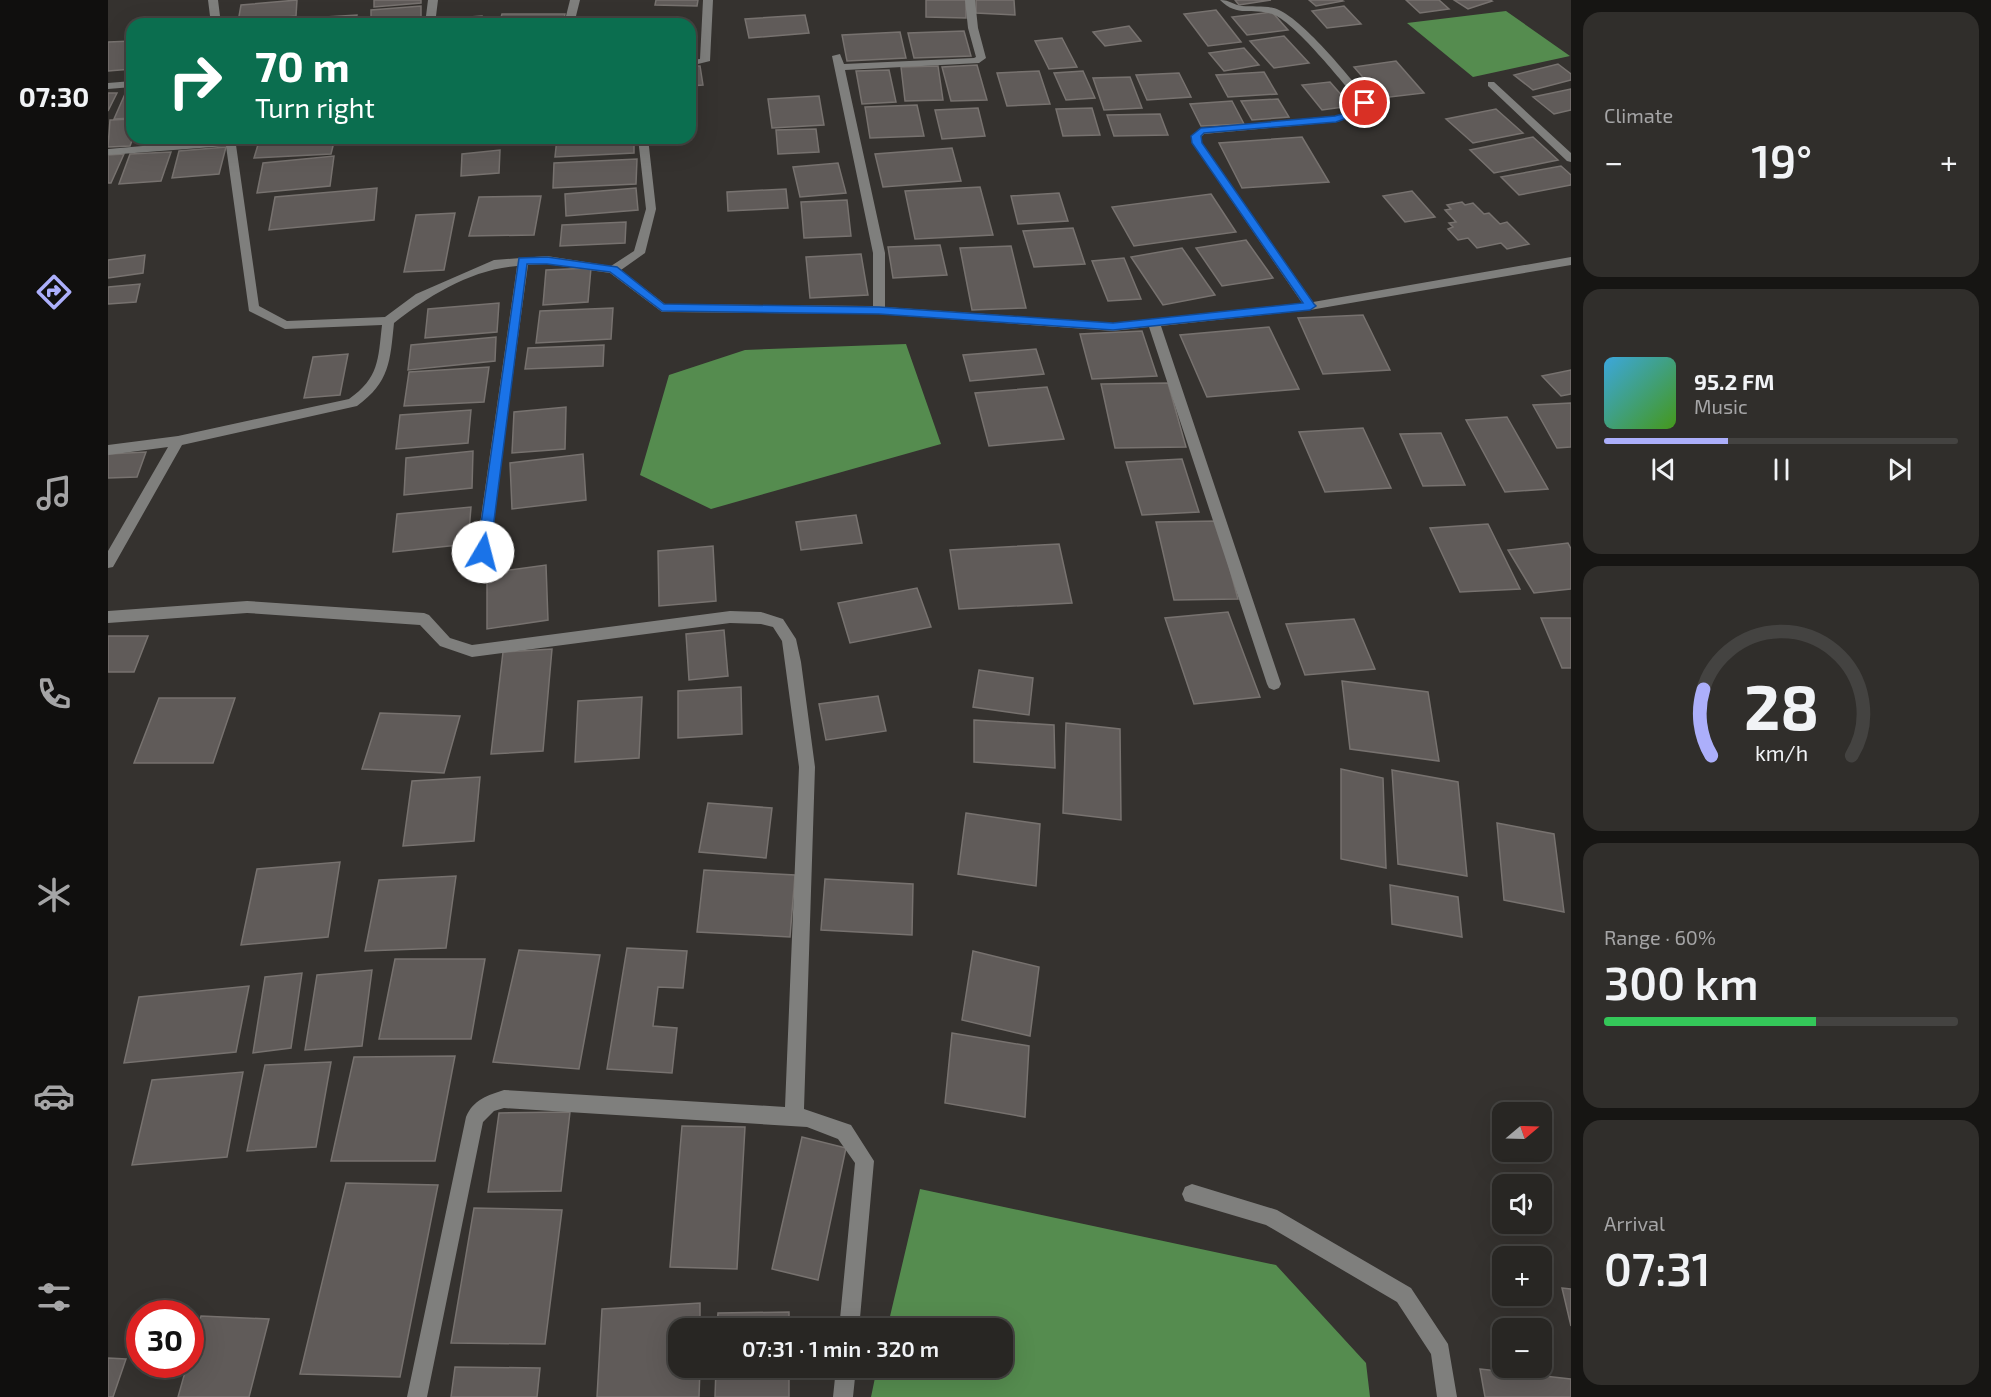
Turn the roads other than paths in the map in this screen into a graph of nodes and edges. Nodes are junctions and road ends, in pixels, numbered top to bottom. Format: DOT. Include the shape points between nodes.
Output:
graph roads {
  1 [pos="213,0"];
  2 [pos="433,0"];
  3 [pos="575,0"];
  4 [pos="708,0"];
  5 [pos="969,0"];
  6 [pos="1224,0"];
  7 [pos="215,18"];
  8 [pos="431,18"];
  9 [pos="570,18"];
  10 [pos="696,62"];
  11 [pos="126,84"];
  12 [pos="1491,84"];
  13 [pos="108,86"];
  14 [pos="189,144"];
  15 [pos="231,144"];
  16 [pos="645,144"];
  17 [pos="108,152"];
  18 [pos="1571,159"];
  19 [pos="523,260"];
  20 [pos="1571,261"];
  21 [pos="613,270"];
  22 [pos="1310,306"];
  23 [pos="879,310"];
  24 [pos="388,321"];
  25 [pos="1154,323"];
  26 [pos="178,441"];
  27 [pos="108,450"];
  28 [pos="483,552"];
  29 [pos="108,563"];
  30 [pos="108,617"];
  31 [pos="1274,684"];
  32 [pos="794,1118"];
  33 [pos="1191,1194"];
  34 [pos="850,1318"];
  35 [pos="845,1378"];
  36 [pos="417,1397"];
  37 [pos="843,1397"];
  38 [pos="1447,1397"];
  1 -- 7 [label="street"];
  2 -- 8 [label="street"];
  3 -- 9 [label="street"];
  4 -- 10 [label="street" via="705,61"];
  5 -- 23 [label="street" via="981,58 976,61 839,61 879,254"];
  6 -- 22 [label="street" via="1236,8 1275,11 1288,20 1365,103 1356,112 1336,119 1201,131 1196,136 1197,143"];
  11 -- 13 [label="street"];
  12 -- 18 [label="street"];
  14 -- 17 [label="street"];
  15 -- 24 [label="street" via="253,308 285,325"];
  16 -- 21 [label="street" via="651,210 639,253"];
  19 -- 21 [label="street"];
  19 -- 24 [label="street" via="494,264 420,297"];
  19 -- 28 [label="street"];
  20 -- 22 [label="street"];
  21 -- 23 [label="street" via="662,308"];
  22 -- 25 [label="street"];
  23 -- 25 [label="street" via="1113,327"];
  24 -- 26 [label="street" via="382,375 369,393 353,403"];
  25 -- 31 [label="street"];
  26 -- 27 [label="street"];
  26 -- 29 [label="street"];
  30 -- 32 [label="street" via="247,607 424,619 445,642 472,651 730,617 778,623 789,639 794,662 807,767"];
  32 -- 34 [label="street" via="807,1118 844,1132 865,1161"];
  32 -- 36 [label="street" via="504,1099 488,1104 475,1118"];
  33 -- 38 [label="street" via="1270,1217 1404,1294 1441,1351"];
  35 -- 37 [label="street"];
}
